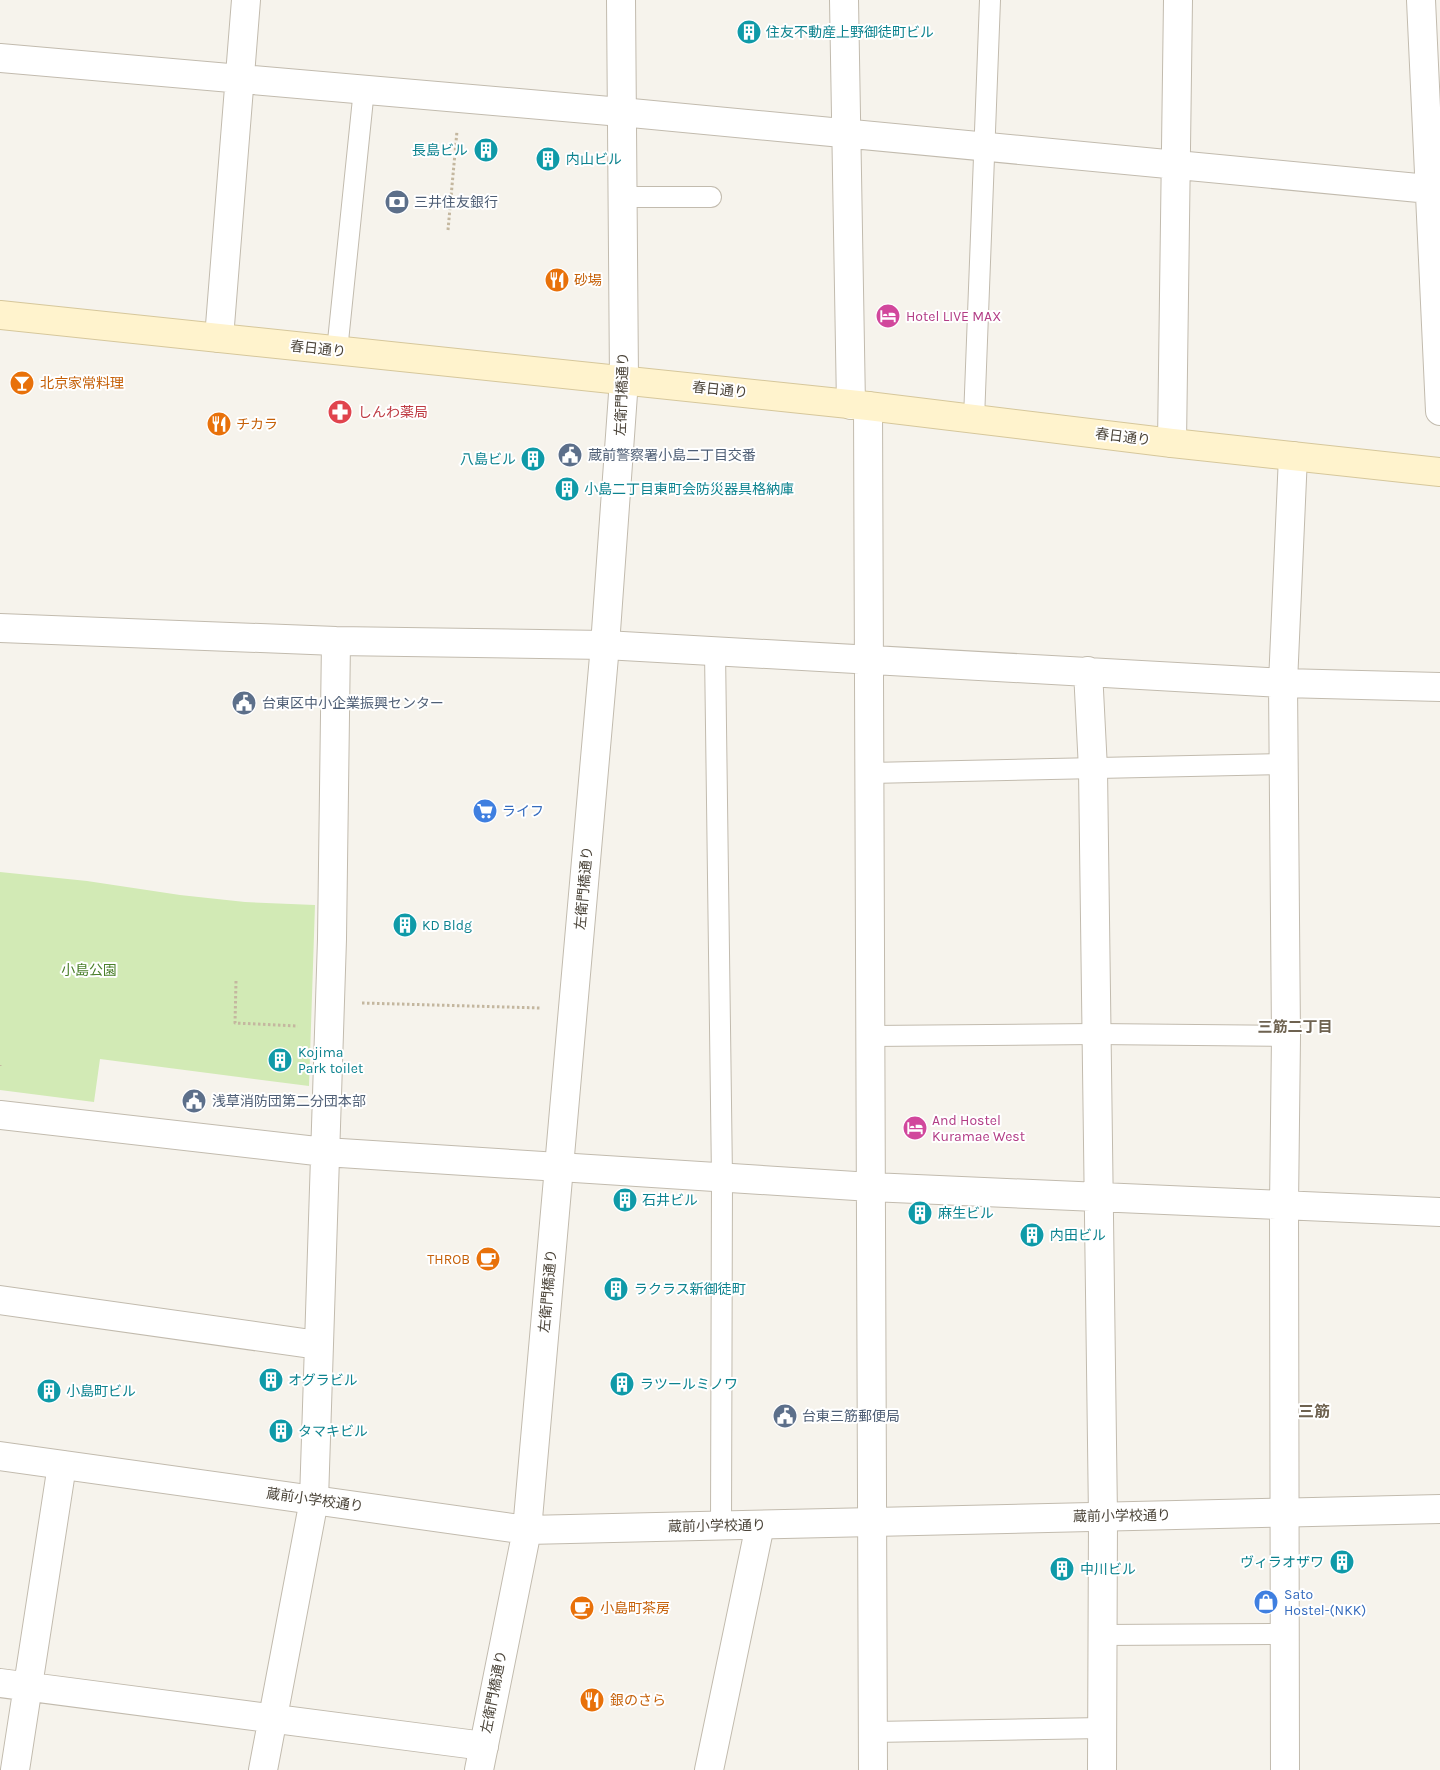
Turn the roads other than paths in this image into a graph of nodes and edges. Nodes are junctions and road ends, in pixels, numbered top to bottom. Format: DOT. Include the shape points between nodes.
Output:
graph roads {
  1 [pos="246,0"];
  2 [pos="621,0"];
  3 [pos="844,0"];
  4 [pos="990,0"];
  5 [pos="1178,0"];
  6 [pos="1421,0"];
  7 [pos="0,58"];
  8 [pos="240,79"];
  9 [pos="364,89"];
  10 [pos="622,112"];
  11 [pos="846,133"];
  12 [pos="984,147"];
  13 [pos="1175,164"];
  14 [pos="1435,189"];
  15 [pos="622,197"];
  16 [pos="711,197"];
  17 [pos="0,315"];
  18 [pos="219,338"];
  19 [pos="337,351"];
  20 [pos="624,380"];
  21 [pos="860,405"];
  22 [pos="1440,411"];
  23 [pos="974,419"];
  24 [pos="1172,443"];
  25 [pos="1293,456"];
  26 [pos="1440,472"];
  27 [pos="0,628"];
  28 [pos="336,641"];
  29 [pos="605,646"];
  30 [pos="715,651"];
  31 [pos="869,658"];
  32 [pos="1088,671"];
  33 [pos="1283,683"];
  34 [pos="1440,687"];
  35 [pos="1283,764"];
  36 [pos="1093,769"];
  37 [pos="870,772"];
  38 [pos="1096,1034"];
  39 [pos="871,1036"];
  40 [pos="1286,1036"];
  41 [pos="0,1115"];
  42 [pos="325,1152"];
  43 [pos="559,1167"];
  44 [pos="722,1178"];
  45 [pos="871,1187"];
  46 [pos="1097,1197"];
  47 [pos="1284,1206"];
  48 [pos="1440,1212"];
  49 [pos="0,1300"];
  50 [pos="318,1345"];
  51 [pos="0,1456"];
  52 [pos="62,1465"];
  53 [pos="314,1500"];
  54 [pos="1440,1509"];
  55 [pos="1284,1512"];
  56 [pos="1102,1517"];
  57 [pos="873,1522"];
  58 [pos="760,1525"];
  59 [pos="721,1526"];
  60 [pos="526,1530"];
  61 [pos="1102,1634"];
  62 [pos="1284,1634"];
  63 [pos="0,1683"];
  64 [pos="28,1686"];
  65 [pos="273,1718"];
  66 [pos="1102,1728"];
  67 [pos="873,1732"];
  68 [pos="481,1758"];
  69 [pos="15,1770"];
  70 [pos="263,1770"];
  71 [pos="710,1770"];
  72 [pos="873,1770"];
  73 [pos="1102,1770"];
  74 [pos="1285,1770"];
  1 -- 8 [label="street"];
  2 -- 10 [label="street, 左衛門橋通り"];
  3 -- 11 [label="street"];
  4 -- 12 [label="lane"];
  5 -- 13 [label="street"];
  6 -- 14 [label="street"];
  7 -- 8 [label="street"];
  8 -- 9 [label="street"];
  8 -- 18 [label="street"];
  9 -- 10 [label="street"];
  9 -- 19 [label="lane"];
  10 -- 11 [label="street"];
  10 -- 15 [label="street, 左衛門橋通り"];
  11 -- 12 [label="street"];
  11 -- 21 [label="street"];
  12 -- 13 [label="street"];
  12 -- 23 [label="lane"];
  13 -- 14 [label="street"];
  13 -- 24 [label="street"];
  14 -- 22 [label="street"];
  15 -- 16 [label="lane"];
  15 -- 20 [label="street, 左衛門橋通り"];
  17 -- 18 [label="main road, 春日通り"];
  18 -- 19 [label="main road, 春日通り"];
  19 -- 20 [label="main road, 春日通り"];
  20 -- 21 [label="main road, 春日通り"];
  20 -- 29 [label="street, 左衛門橋通り"];
  21 -- 23 [label="main road, 春日通り"];
  21 -- 31 [label="street"];
  23 -- 24 [label="main road, 春日通り"];
  24 -- 25 [label="main road, 春日通り"];
  25 -- 26 [label="main road, 春日通り"];
  25 -- 33 [label="street"];
  27 -- 28 [label="street"];
  28 -- 29 [label="street"];
  28 -- 42 [label="street"];
  29 -- 30 [label="street"];
  29 -- 43 [label="street, 左衛門橋通り"];
  30 -- 31 [label="street"];
  30 -- 44 [label="lane"];
  31 -- 32 [label="street"];
  31 -- 37 [label="street"];
  32 -- 33 [label="street"];
  32 -- 36 [label="street"];
  33 -- 34 [label="street"];
  33 -- 35 [label="street"];
  35 -- 36 [label="lane"];
  35 -- 40 [label="street"];
  36 -- 37 [label="lane"];
  36 -- 38 [label="street"];
  37 -- 39 [label="street"];
  38 -- 39 [label="lane"];
  38 -- 40 [label="lane"];
  38 -- 46 [label="street"];
  39 -- 45 [label="street"];
  40 -- 47 [label="street"];
  41 -- 42 [label="street"];
  42 -- 43 [label="street"];
  42 -- 50 [label="street"];
  43 -- 44 [label="street"];
  43 -- 60 [label="street, 左衛門橋通り"];
  44 -- 45 [label="street"];
  44 -- 59 [label="lane"];
  45 -- 46 [label="street"];
  45 -- 57 [label="street"];
  46 -- 47 [label="street"];
  46 -- 56 [label="street"];
  47 -- 48 [label="street"];
  47 -- 55 [label="street"];
  49 -- 50 [label="street"];
  50 -- 53 [label="street"];
  51 -- 52 [label="street, 蔵前小学校通り"];
  52 -- 53 [label="street, 蔵前小学校通り"];
  52 -- 64 [label="street"];
  53 -- 60 [label="street, 蔵前小学校通り"];
  53 -- 65 [label="street"];
  54 -- 55 [label="street, 蔵前小学校通り"];
  55 -- 56 [label="street, 蔵前小学校通り"];
  55 -- 62 [label="street"];
  56 -- 57 [label="street, 蔵前小学校通り"];
  56 -- 61 [label="street"];
  57 -- 58 [label="street, 蔵前小学校通り"];
  57 -- 67 [label="street"];
  58 -- 59 [label="street, 蔵前小学校通り"];
  58 -- 71 [label="street"];
  59 -- 60 [label="street, 蔵前小学校通り"];
  60 -- 68 [label="street, 左衛門橋通り"];
  61 -- 62 [label="lane"];
  61 -- 66 [label="street"];
  62 -- 74 [label="street"];
  63 -- 64 [label="street"];
  64 -- 65 [label="street"];
  64 -- 69 [label="street"];
  65 -- 68 [label="street"];
  65 -- 70 [label="street"];
  66 -- 67 [label="lane"];
  66 -- 73 [label="street"];
  67 -- 72 [label="street"];
}
